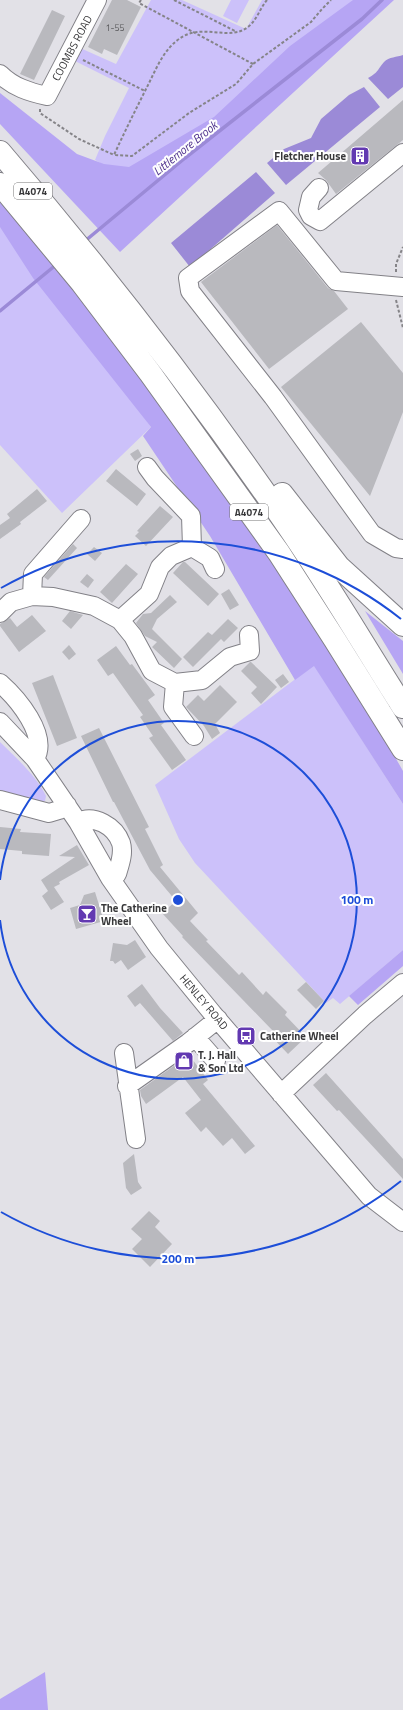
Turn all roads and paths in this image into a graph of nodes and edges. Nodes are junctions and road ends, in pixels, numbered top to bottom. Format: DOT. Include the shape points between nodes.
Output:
graph roads {
  1 [pos="97,0"];
  2 [pos="141,0"];
  3 [pos="174,0"];
  4 [pos="267,0"];
  5 [pos="331,0"];
  6 [pos="194,32"];
  7 [pos="237,33"];
  8 [pos="70,53"];
  9 [pos="253,64"];
  10 [pos="0,74"];
  11 [pos="145,91"];
  12 [pos="42,95"];
  13 [pos="0,152"];
  14 [pos="403,153"];
  15 [pos="114,155"];
  16 [pos="0,184"];
  17 [pos="319,188"];
  18 [pos="58,236"];
  19 [pos="90,277"];
  20 [pos="403,287"];
  21 [pos="180,376"];
  22 [pos="147,467"];
  23 [pos="81,520"];
  24 [pos="192,547"];
  25 [pos="403,549"];
  26 [pos="215,568"];
  27 [pos="32,596"];
  28 [pos="0,613"];
  29 [pos="120,620"];
  30 [pos="403,625"];
  31 [pos="248,635"];
  32 [pos="0,683"];
  33 [pos="175,683"];
  34 [pos="403,707"];
  35 [pos="0,722"];
  36 [pos="194,736"];
  37 [pos="403,749"];
  38 [pos="35,759"];
  39 [pos="0,800"];
  40 [pos="67,805"];
  41 [pos="78,822"];
  42 [pos="110,878"];
  43 [pos="403,983"];
  44 [pos="218,1019"];
  45 [pos="196,1037"];
  46 [pos="124,1053"];
  47 [pos="216,1061"];
  48 [pos="127,1086"];
  49 [pos="281,1094"];
  50 [pos="136,1139"];
  51 [pos="403,1222"];
  1 -- 8 [label="street, COOMBS ROAD"];
  2 -- 6 [label="path" via="140,3"];
  3 -- 7 [label="path"];
  4 -- 7 [label="path" via="253,24"];
  5 -- 9 [label="path" via="311,22"];
  6 -- 7 [label="path" via="215,31 233,35"];
  6 -- 9 [label="path"];
  6 -- 11 [label="path" via="179,39 162,56"];
  8 -- 11 [label="path"];
  8 -- 12 [label="street, COOMBS ROAD"];
  9 -- 15 [label="path" via="236,84 189,113 132,156"];
  10 -- 12 [label="street" via="8,82"];
  11 -- 15 [label="path"];
  12 -- 15 [label="path" via="40,113 79,139"];
  13 -- 18 [label="main road, A4074"];
  14 -- 17 [label="street" via="320,222 308,210 311,196"];
  16 -- 18 [label="main road, A4074"];
  18 -- 19 [label="main road, A4074"];
  19 -- 21 [label="main road, A4074"];
  19 -- 37 [label="main road, A4074" via="150,373 278,553"];
  20 -- 25 [label="street" via="336,281 279,211 188,278 190,291 273,397 372,534 396,548"];
  21 -- 30 [label="main road" via="232,431 339,567"];
  21 -- 34 [label="main road, A4074" via="292,533"];
  22 -- 24 [label="street" via="191,516"];
  23 -- 27 [label="street" via="33,574"];
  24 -- 26 [label="street" via="210,558"];
  24 -- 29 [label="street" via="171,556 160,566 149,594"];
  27 -- 28 [label="street" via="11,602"];
  27 -- 29 [label="street" via="94,606"];
  29 -- 33 [label="street" via="133,636 152,671"];
  31 -- 33 [label="street" via="250,651 230,658 202,680"];
  32 -- 38 [label="street" via="30,718 39,753"];
  33 -- 36 [label="street" via="173,707"];
  35 -- 38 [label="street, HENLEY ROAD"];
  38 -- 40 [label="street, HENLEY ROAD"];
  39 -- 40 [label="street" via="49,813"];
  40 -- 41 [label="street, HENLEY ROAD"];
  41 -- 42 [label="street, HENLEY ROAD"];
  41 -- 42 [label="street" via="87,818 100,821 116,834 121,843 122,853 117,874"];
  42 -- 44 [label="street, HENLEY ROAD" via="159,948"];
  43 -- 49 [label="street"];
  44 -- 45 [label="street"];
  44 -- 49 [label="street, HENLEY ROAD"];
  45 -- 47 [label="street"];
  45 -- 48 [label="street"];
  46 -- 48 [label="street"];
  48 -- 50 [label="street"];
  49 -- 51 [label="street, HENLEY ROAD" via="369,1196"];
}
